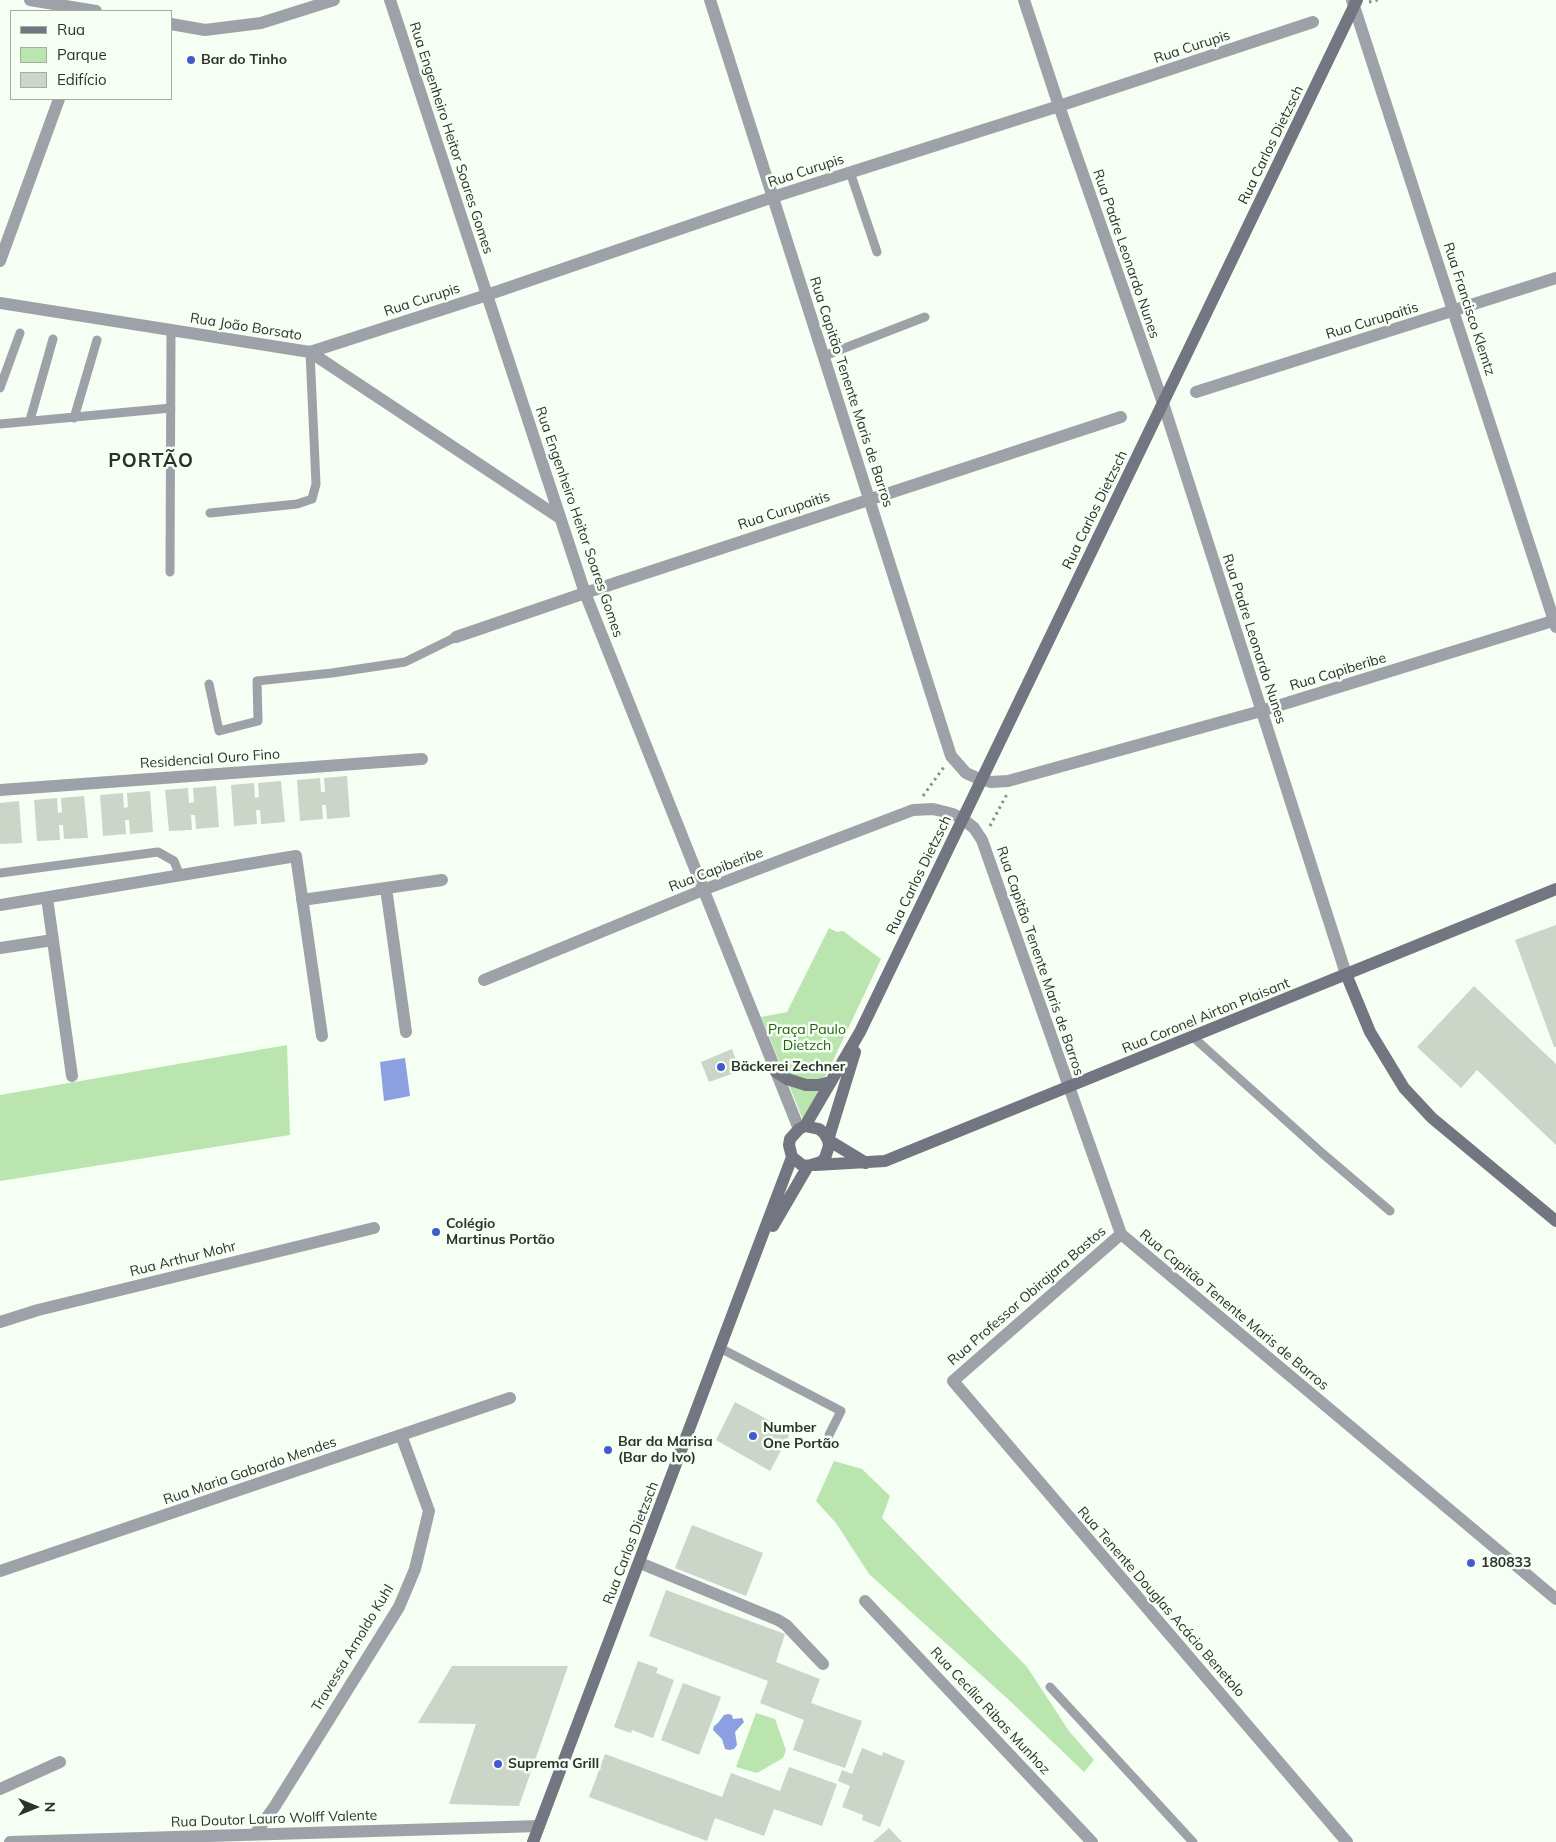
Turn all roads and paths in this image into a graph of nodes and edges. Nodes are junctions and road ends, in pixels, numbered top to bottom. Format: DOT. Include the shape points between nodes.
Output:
graph roads {
  1 [pos="30,0"];
  2 [pos="334,0"];
  3 [pos="390,0"];
  4 [pos="710,0"];
  5 [pos="1024,0"];
  6 [pos="1355,2"];
  7 [pos="93,8"];
  8 [pos="1313,22"];
  9 [pos="172,24"];
  10 [pos="59,100"];
  11 [pos="1059,106"];
  12 [pos="850,172"];
  13 [pos="773,198"];
  14 [pos="877,252"];
  15 [pos="0,261"];
  16 [pos="1556,278"];
  17 [pos="487,295"];
  18 [pos="0,302"];
  19 [pos="1454,311"];
  20 [pos="925,317"];
  21 [pos="171,330"];
  22 [pos="20,333"];
  23 [pos="53,339"];
  24 [pos="97,340"];
  25 [pos="310,352"];
  26 [pos="824,356"];
  27 [pos="0,388"];
  28 [pos="1196,392"];
  29 [pos="1163,404"];
  30 [pos="170,408"];
  31 [pos="1121,417"];
  32 [pos="74,418"];
  33 [pos="30,420"];
  34 [pos="0,424"];
  35 [pos="870,498"];
  36 [pos="210,513"];
  37 [pos="560,518"];
  38 [pos="170,572"];
  39 [pos="585,593"];
  40 [pos="1555,622"];
  41 [pos="456,637"];
  42 [pos="210,684"];
  43 [pos="1261,712"];
  44 [pos="951,756"];
  45 [pos="422,759"];
  46 [pos="1016,778"];
  47 [pos="981,780"];
  48 [pos="0,790"];
  49 [pos="912,810"];
  50 [pos="962,819"];
  51 [pos="982,840"];
  52 [pos="0,873"];
  53 [pos="180,876"];
  54 [pos="442,880"];
  55 [pos="386,888"];
  56 [pos="703,890"];
  57 [pos="1556,890"];
  58 [pos="47,898"];
  59 [pos="302,900"];
  60 [pos="0,905"];
  61 [pos="52,940"];
  62 [pos="0,948"];
  63 [pos="1346,974"];
  64 [pos="484,980"];
  65 [pos="406,1032"];
  66 [pos="860,1032"];
  67 [pos="322,1036"];
  68 [pos="1193,1037"];
  69 [pos="776,1072"];
  70 [pos="72,1076"];
  71 [pos="831,1082"];
  72 [pos="1069,1088"];
  73 [pos="802,1128"];
  74 [pos="828,1140"];
  75 [pos="792,1157"];
  76 [pos="866,1163"];
  77 [pos="812,1166"];
  78 [pos="1390,1211"];
  79 [pos="1556,1221"];
  80 [pos="374,1228"];
  81 [pos="1121,1234"];
  82 [pos="757,1254"];
  83 [pos="0,1322"];
  84 [pos="720,1348"];
  85 [pos="953,1381"];
  86 [pos="510,1398"];
  87 [pos="401,1435"];
  88 [pos="829,1435"];
  89 [pos="640,1563"];
  90 [pos="0,1571"];
  91 [pos="1556,1599"];
  92 [pos="865,1601"];
  93 [pos="823,1664"];
  94 [pos="1050,1687"];
  95 [pos="60,1762"];
  96 [pos="0,1790"];
  97 [pos="539,1826"];
  98 [pos="255,1834"];
  99 [pos="10,1842"];
  100 [pos="533,1842"];
  101 [pos="1092,1842"];
  102 [pos="1193,1842"];
  103 [pos="1346,1842"];
  1 -- 7 [label="street"];
  2 -- 9 [label="street" via="261,23 205,30"];
  3 -- 17 [label="street, Rua Engenheiro Heitor Soares Gomes"];
  4 -- 13 [label="street, Rua Capitão Tenente Maris de Barros"];
  5 -- 11 [label="street, Rua Padre Leonardo Nunes"];
  6 -- 19 [label="street, Rua Francisco Klemtz"];
  6 -- 29 [label="street, Rua Carlos Dietzsch"];
  8 -- 11 [label="street, Rua Curupis"];
  10 -- 15 [label="street"];
  11 -- 12 [label="street, Rua Curupis"];
  11 -- 29 [label="street, Rua Padre Leonardo Nunes"];
  12 -- 13 [label="street, Rua Curupis"];
  12 -- 14 [label="lane"];
  13 -- 17 [label="street, Rua Curupis"];
  13 -- 26 [label="street, Rua Capitão Tenente Maris de Barros"];
  16 -- 19 [label="street, Rua Curupaitis"];
  17 -- 25 [label="street, Rua Curupis"];
  17 -- 37 [label="street, Rua Engenheiro Heitor Soares Gomes"];
  18 -- 21 [label="street, Rua João Borsato"];
  19 -- 28 [label="street, Rua Curupaitis"];
  19 -- 40 [label="street, Rua Francisco Klemtz"];
  20 -- 26 [label="lane"];
  21 -- 25 [label="street, Rua João Borsato"];
  21 -- 30 [label="lane"];
  22 -- 27 [label="lane"];
  23 -- 33 [label="lane"];
  24 -- 32 [label="lane"];
  25 -- 36 [label="lane" via="316,484 312,499 297,504"];
  25 -- 37 [label="street, Rua João Borsato"];
  26 -- 35 [label="street, Rua Capitão Tenente Maris de Barros"];
  29 -- 43 [label="street, Rua Padre Leonardo Nunes"];
  29 -- 47 [label="street, Rua Carlos Dietzsch"];
  30 -- 32 [label="lane"];
  30 -- 38 [label="lane"];
  31 -- 35 [label="street, Rua Curupaitis"];
  32 -- 33 [label="lane"];
  33 -- 34 [label="lane"];
  35 -- 39 [label="street, Rua Curupaitis"];
  35 -- 44 [label="street, Rua Capitão Tenente Maris de Barros"];
  37 -- 39 [label="street, Rua Engenheiro Heitor Soares Gomes"];
  39 -- 41 [label="street, Rua Curupaitis"];
  39 -- 56 [label="street, Rua Engenheiro Heitor Soares Gomes"];
  40 -- 43 [label="street, Rua Capiberibe"];
  41 -- 42 [label="lane" via="405,662 257,681 258,722 219,731"];
  43 -- 46 [label="street, Rua Capiberibe"];
  43 -- 63 [label="street, Rua Padre Leonardo Nunes"];
  44 -- 47 [label="street, Rua Capitão Tenente Maris de Barros" via="966,773"];
  44 -- 49 [label="path"];
  45 -- 48 [label="street, Residencial Ouro Fino"];
  46 -- 47 [label="street, Rua Capiberibe" via="1000,782"];
  46 -- 51 [label="path"];
  47 -- 50 [label="street, Rua Carlos Dietzsch"];
  49 -- 50 [label="street, Rua Capiberibe" via="934,809"];
  49 -- 56 [label="street, Rua Capiberibe"];
  50 -- 51 [label="street, Rua Capitão Tenente Maris de Barros"];
  50 -- 66 [label="street, Rua Carlos Dietzsch"];
  51 -- 72 [label="street, Rua Capitão Tenente Maris de Barros"];
  52 -- 53 [label="lane" via="158,852 174,861"];
  53 -- 58 [label="street"];
  53 -- 59 [label="street" via="296,856"];
  54 -- 55 [label="street"];
  55 -- 59 [label="street"];
  55 -- 65 [label="street"];
  56 -- 64 [label="street, Rua Capiberibe"];
  56 -- 69 [label="street, Rua Engenheiro Heitor Soares Gomes"];
  57 -- 63 [label="street, Rua Coronel Airton Plaisant"];
  58 -- 60 [label="street"];
  58 -- 61 [label="street"];
  59 -- 67 [label="street"];
  61 -- 62 [label="street"];
  61 -- 70 [label="street"];
  63 -- 68 [label="street, Rua Coronel Airton Plaisant"];
  63 -- 79 [label="street, Rua Padre Leonardo Nunes" via="1370,1032 1404,1088 1432,1118"];
  66 -- 71 [label="street, Rua Carlos Dietzsch"];
  66 -- 74 [label="street, Rua Carlos Dietzsch"];
  68 -- 72 [label="street, Rua Coronel Airton Plaisant"];
  68 -- 78 [label="lane"];
  69 -- 71 [label="street" via="806,1085"];
  69 -- 73 [label="street, Rua Engenheiro Heitor Soares Gomes"];
  71 -- 73 [label="street, Rua Carlos Dietzsch"];
  72 -- 76 [label="street, Rua Coronel Airton Plaisant" via="885,1161"];
  72 -- 81 [label="street, Rua Capitão Tenente Maris de Barros"];
  73 -- 74 [label="street" via="819,1129"];
  73 -- 75 [label="street, Rua Carlos Dietzsch" via="790,1139"];
  74 -- 76 [label="street"];
  74 -- 77 [label="street, Rua Carlos Dietzsch" via="825,1158"];
  75 -- 77 [label="street" via="802,1165"];
  75 -- 82 [label="street, Rua Carlos Dietzsch"];
  76 -- 77 [label="street, Rua Coronel Airton Plaisant"];
  77 -- 82 [label="street, Rua Carlos Dietzsch"];
  80 -- 83 [label="street, Rua Arthur Mohr"];
  81 -- 85 [label="street, Rua Professor Obirajara Bastos"];
  81 -- 91 [label="street, Rua Capitão Tenente Maris de Barros"];
  82 -- 84 [label="street, Rua Carlos Dietzsch"];
  84 -- 88 [label="lane" via="841,1411"];
  84 -- 89 [label="street, Rua Carlos Dietzsch"];
  85 -- 103 [label="street, Rua Tenente Douglas Acácio Benetolo"];
  86 -- 87 [label="street, Rua Maria Gabardo Mendes"];
  87 -- 90 [label="street, Rua Maria Gabardo Mendes"];
  87 -- 98 [label="street, Travessa Arnoldo Kuhl" via="429,1511 415,1569 399,1608"];
  89 -- 93 [label="street" via="778,1620"];
  89 -- 97 [label="street, Rua Carlos Dietzsch"];
  92 -- 101 [label="street, Rua Cecília Ribas Munhoz"];
  94 -- 102 [label="lane"];
  95 -- 96 [label="street"];
  97 -- 98 [label="street, Rua Doutor Lauro Wolff Valente"];
  97 -- 100 [label="street, Rua Carlos Dietzsch"];
  98 -- 99 [label="street, Rua Doutor Lauro Wolff Valente"];
}
